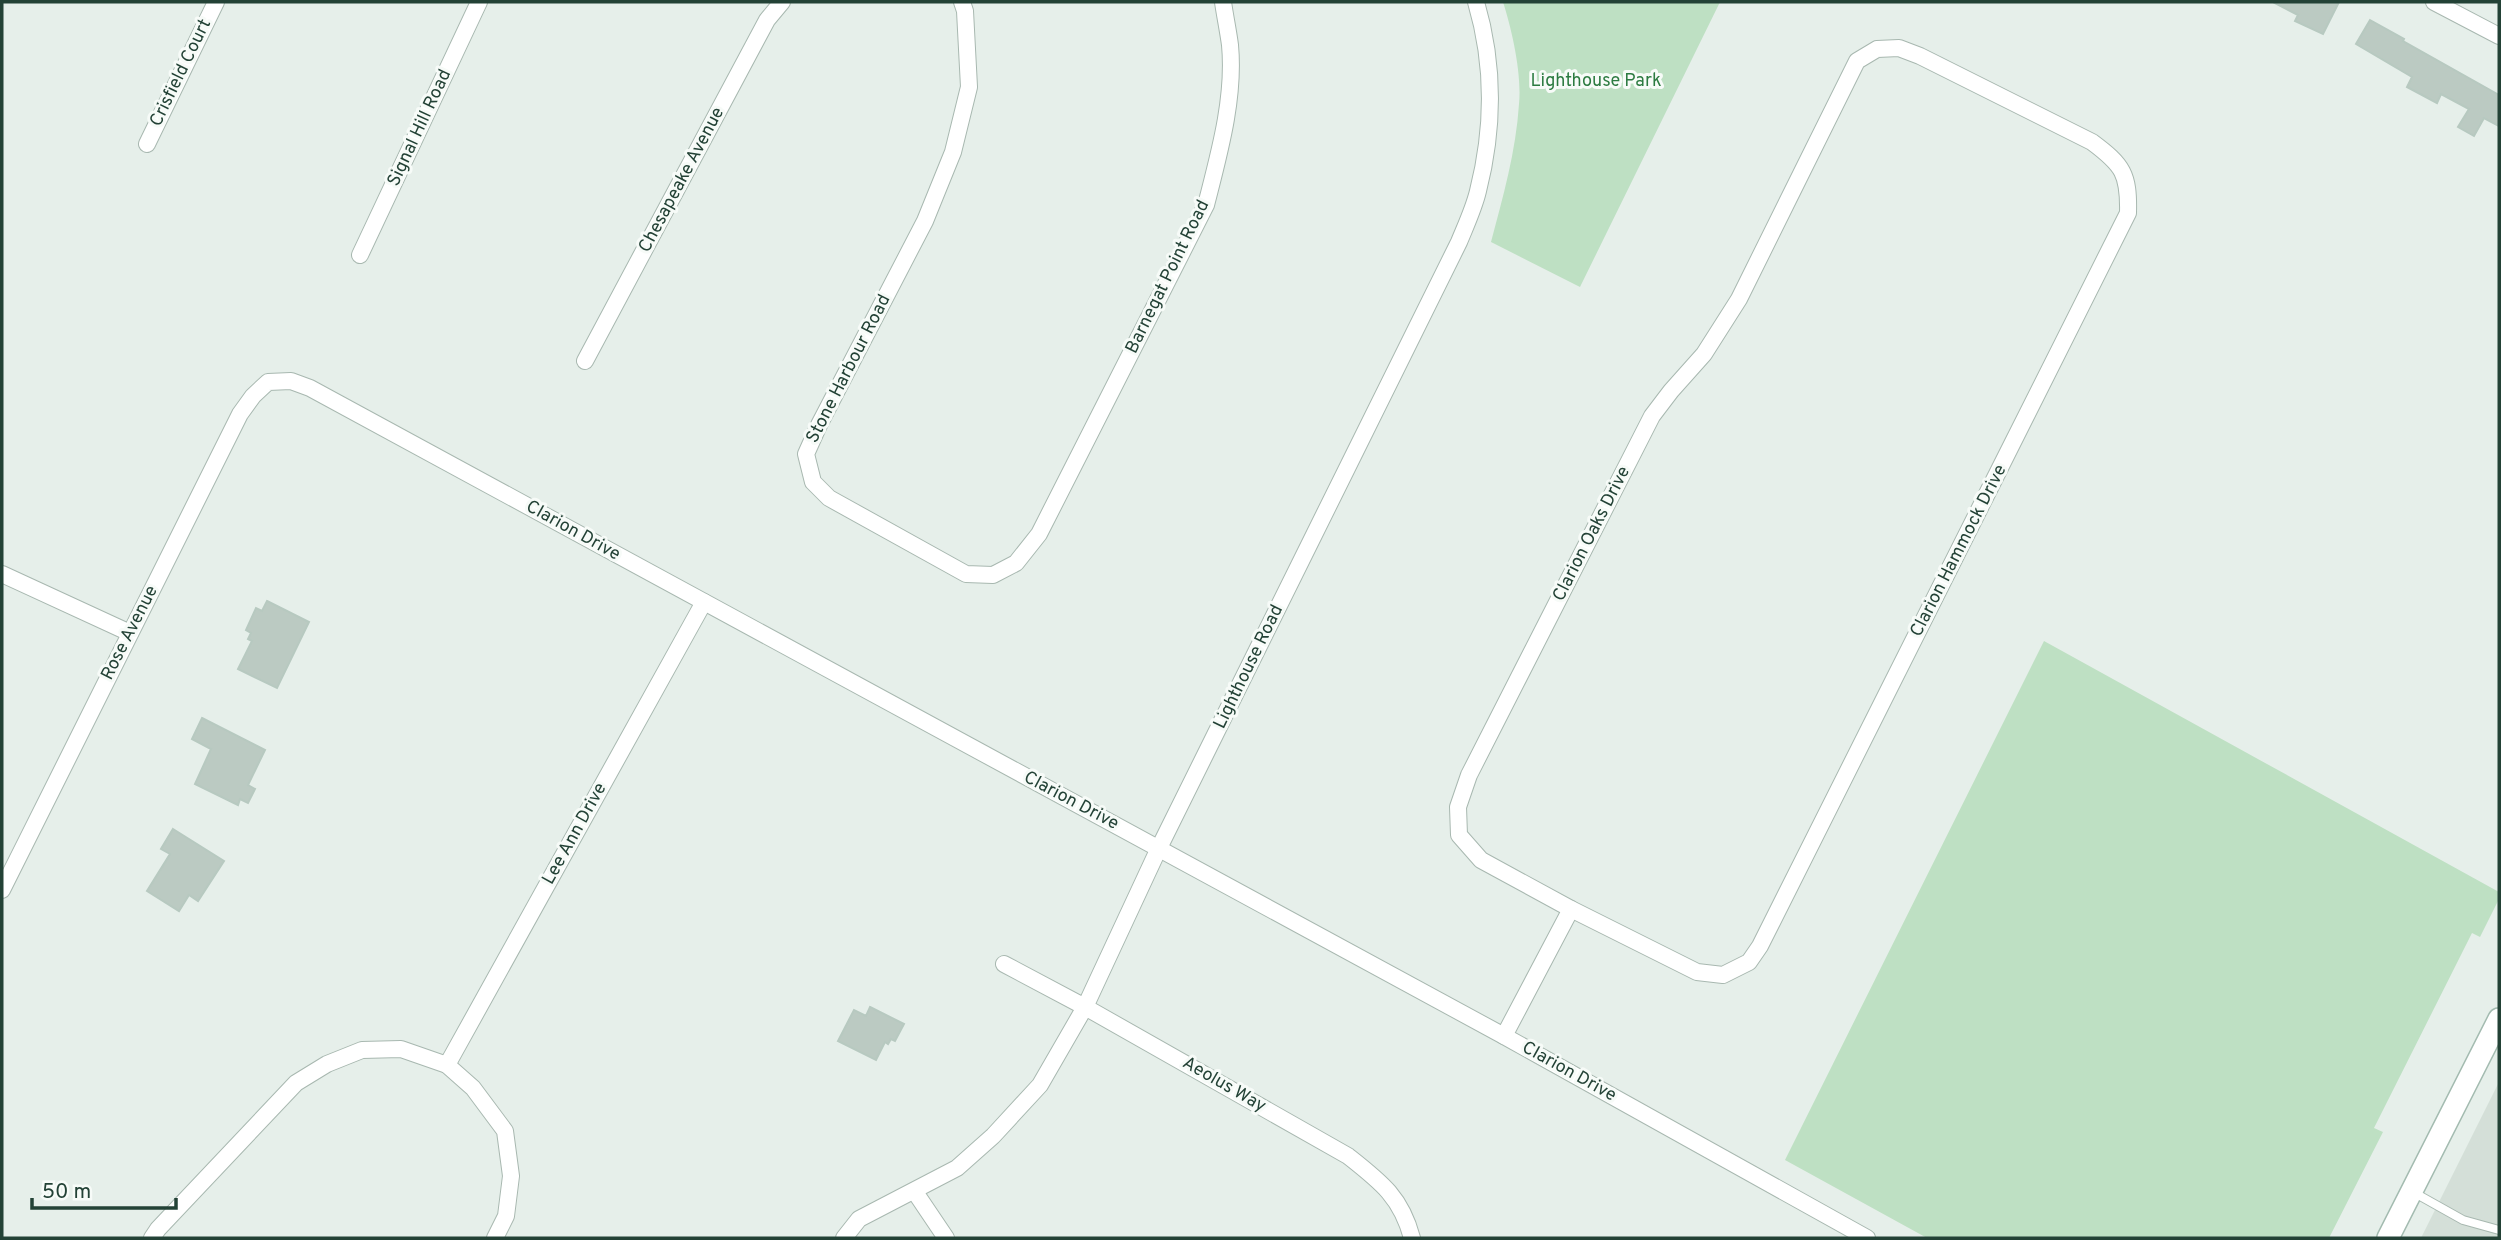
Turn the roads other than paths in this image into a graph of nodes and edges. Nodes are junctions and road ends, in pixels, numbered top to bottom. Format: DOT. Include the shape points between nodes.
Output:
graph roads {
  1 [pos="216,2"];
  2 [pos="479,2"];
  3 [pos="782,2"];
  4 [pos="962,2"];
  5 [pos="1223,2"];
  6 [pos="1476,2"];
  7 [pos="2434,2"];
  8 [pos="2499,36"];
  9 [pos="1920,56"];
  10 [pos="146,144"];
  11 [pos="360,255"];
  12 [pos="585,361"];
  13 [pos="268,382"];
  14 [pos="1039,534"];
  15 [pos="2,574"];
  16 [pos="704,602"];
  17 [pos="130,634"];
  18 [pos="1159,848"];
  19 [pos="2,890"];
  20 [pos="1572,909"];
  21 [pos="1004,964"];
  22 [pos="1085,1007"];
  23 [pos="2499,1019"];
  24 [pos="1504,1036"];
  25 [pos="447,1065"];
  26 [pos="915,1192"];
  27 [pos="2412,1192"];
  28 [pos="2499,1230"];
  29 [pos="152,1238"];
  30 [pos="495,1238"];
  31 [pos="844,1238"];
  32 [pos="946,1238"];
  33 [pos="1412,1238"];
  34 [pos="1867,1238"];
  35 [pos="2388,1238"];
  1 -- 10 [label="street, Crisfield Court"];
  2 -- 11 [label="street, Signal Hill Road"];
  3 -- 12 [label="street, Chesapeake Avenue" via="766,20"];
  4 -- 14 [label="street, Stone Harbour Road" via="969,87 953,152 925,221 806,454 813,482 829,498 966,574 993,575 1016,562"];
  5 -- 14 [label="street, Barnegat Point Road" via="1230,46 1229,95 1206,205"];
  6 -- 18 [label="street, Lighthouse Road" via="1485,32 1491,92 1478,192 1459,242"];
  7 -- 8 [label="street"];
  9 -- 20 [label="street, Clarion Oaks Drive" via="1899,48 1877,50 1857,61 1739,299 1704,354 1652,416 1469,775 1458,807 1459,835 1481,860"];
  9 -- 20 [label="street, Clarion Hammock Drive" via="2092,142 2116,160 2129,186 2129,213 1749,962 1723,975 1697,972"];
  13 -- 16 [label="street, Clarion Drive" via="290,381 310,388"];
  13 -- 17 [label="street, Rose Avenue" via="240,414"];
  15 -- 17 [label="street"];
  16 -- 18 [label="street, Clarion Drive"];
  16 -- 25 [label="street, Lee Ann Drive"];
  17 -- 19 [label="street, Rose Avenue"];
  18 -- 22 [label="street, Lighthouse Road"];
  18 -- 24 [label="street, Clarion Drive"];
  20 -- 24 [label="street"];
  21 -- 22 [label="street, Aeolus Way"];
  22 -- 26 [label="street, Lighthouse Road" via="1040,1084 993,1136 957,1168"];
  22 -- 33 [label="street, Aeolus Way" via="1348,1156 1381,1182 1405,1214"];
  23 -- 27 [label="main road"];
  24 -- 34 [label="street, Clarion Drive"];
  25 -- 29 [label="street" via="401,1049 362,1050 327,1064 296,1083"];
  25 -- 30 [label="street" via="473,1087 505,1131 511,1176 506,1216"];
  26 -- 31 [label="street, Lighthouse Road" via="859,1219"];
  26 -- 32 [label="street"];
  27 -- 28 [label="lane" via="2463,1220"];
  27 -- 35 [label="main road"];
}
